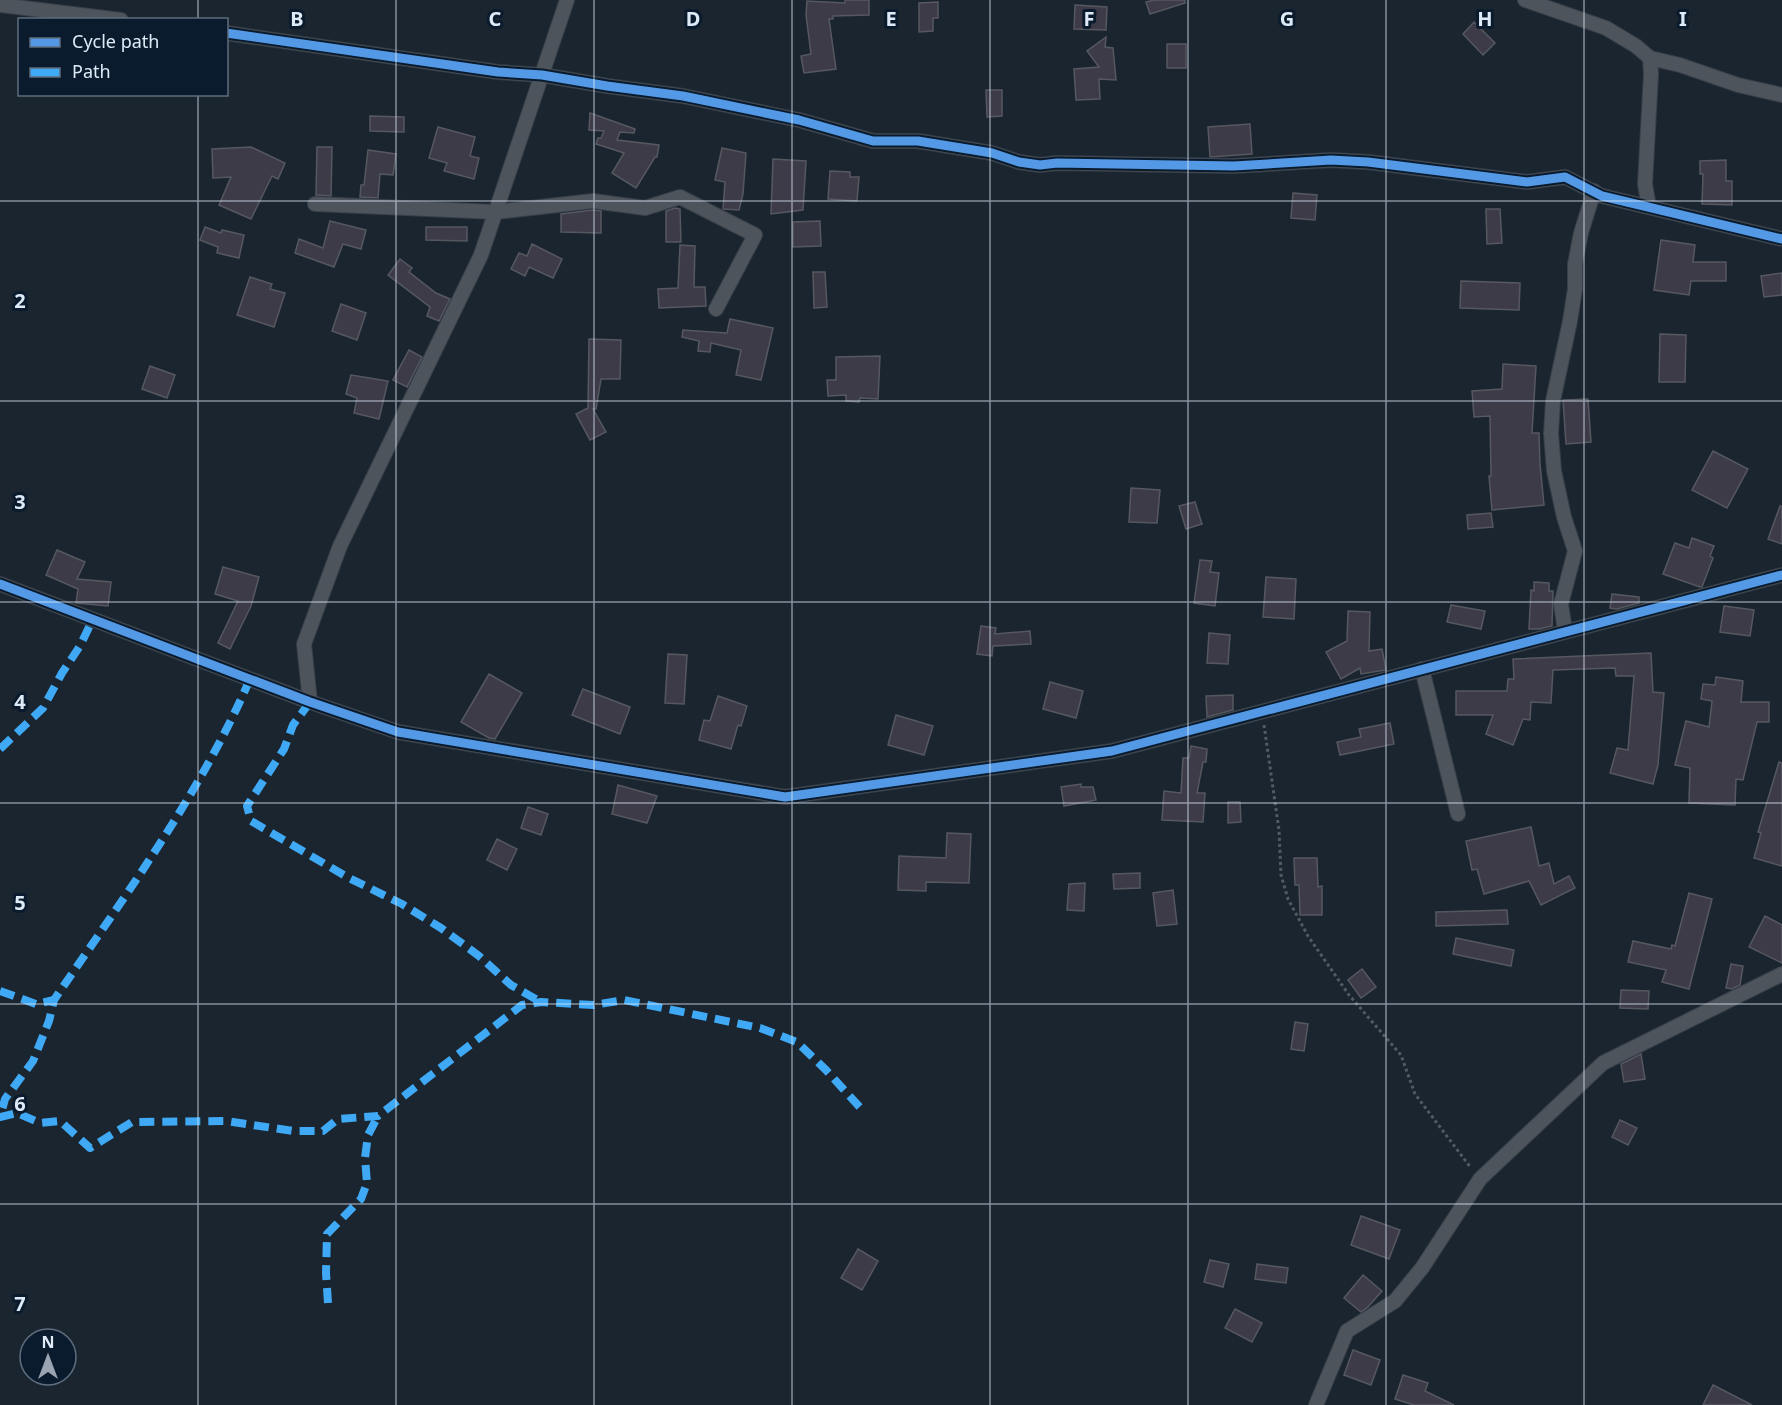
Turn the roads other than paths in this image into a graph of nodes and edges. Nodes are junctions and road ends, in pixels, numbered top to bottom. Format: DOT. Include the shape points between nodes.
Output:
graph roads {
  1 [pos="567,0"];
  2 [pos="1525,0"];
  3 [pos="0,5"];
  4 [pos="105,18"];
  5 [pos="228,33"];
  6 [pos="1650,58"];
  7 [pos="542,75"];
  8 [pos="1782,94"];
  9 [pos="1594,191"];
  10 [pos="315,204"];
  11 [pos="1649,207"];
  12 [pos="496,212"];
  13 [pos="1782,239"];
  14 [pos="717,309"];
  15 [pos="1782,575"];
  16 [pos="0,584"];
  17 [pos="1565,632"];
  18 [pos="1422,669"];
  19 [pos="310,702"];
  20 [pos="1458,814"];
  21 [pos="1782,974"];
  22 [pos="1316,1405"];
  1 -- 7 [label="street"];
  2 -- 6 [label="street" via="1606,28"];
  3 -- 4 [label="street"];
  5 -- 7 [label="street"];
  6 -- 8 [label="street"];
  6 -- 11 [label="street" via="1645,184"];
  7 -- 9 [label="street" via="683,96 799,120 873,141 918,141 1040,165 1234,166 1331,160 1527,182 1565,177"];
  7 -- 12 [label="street"];
  9 -- 11 [label="street"];
  9 -- 17 [label="street" via="1581,233 1570,321 1553,401 1554,471 1575,551 1561,604"];
  10 -- 12 [label="street"];
  11 -- 13 [label="street"];
  12 -- 14 [label="street" via="593,201 645,208 680,197 755,234"];
  12 -- 19 [label="street" via="481,255 340,546 304,645"];
  15 -- 17 [label="street"];
  16 -- 19 [label="street"];
  17 -- 18 [label="street"];
  18 -- 19 [label="street" via="1112,751 785,797 398,732"];
  18 -- 20 [label="street"];
  21 -- 22 [label="street" via="1603,1063 1480,1179 1422,1268 1395,1300 1347,1330"];
}
